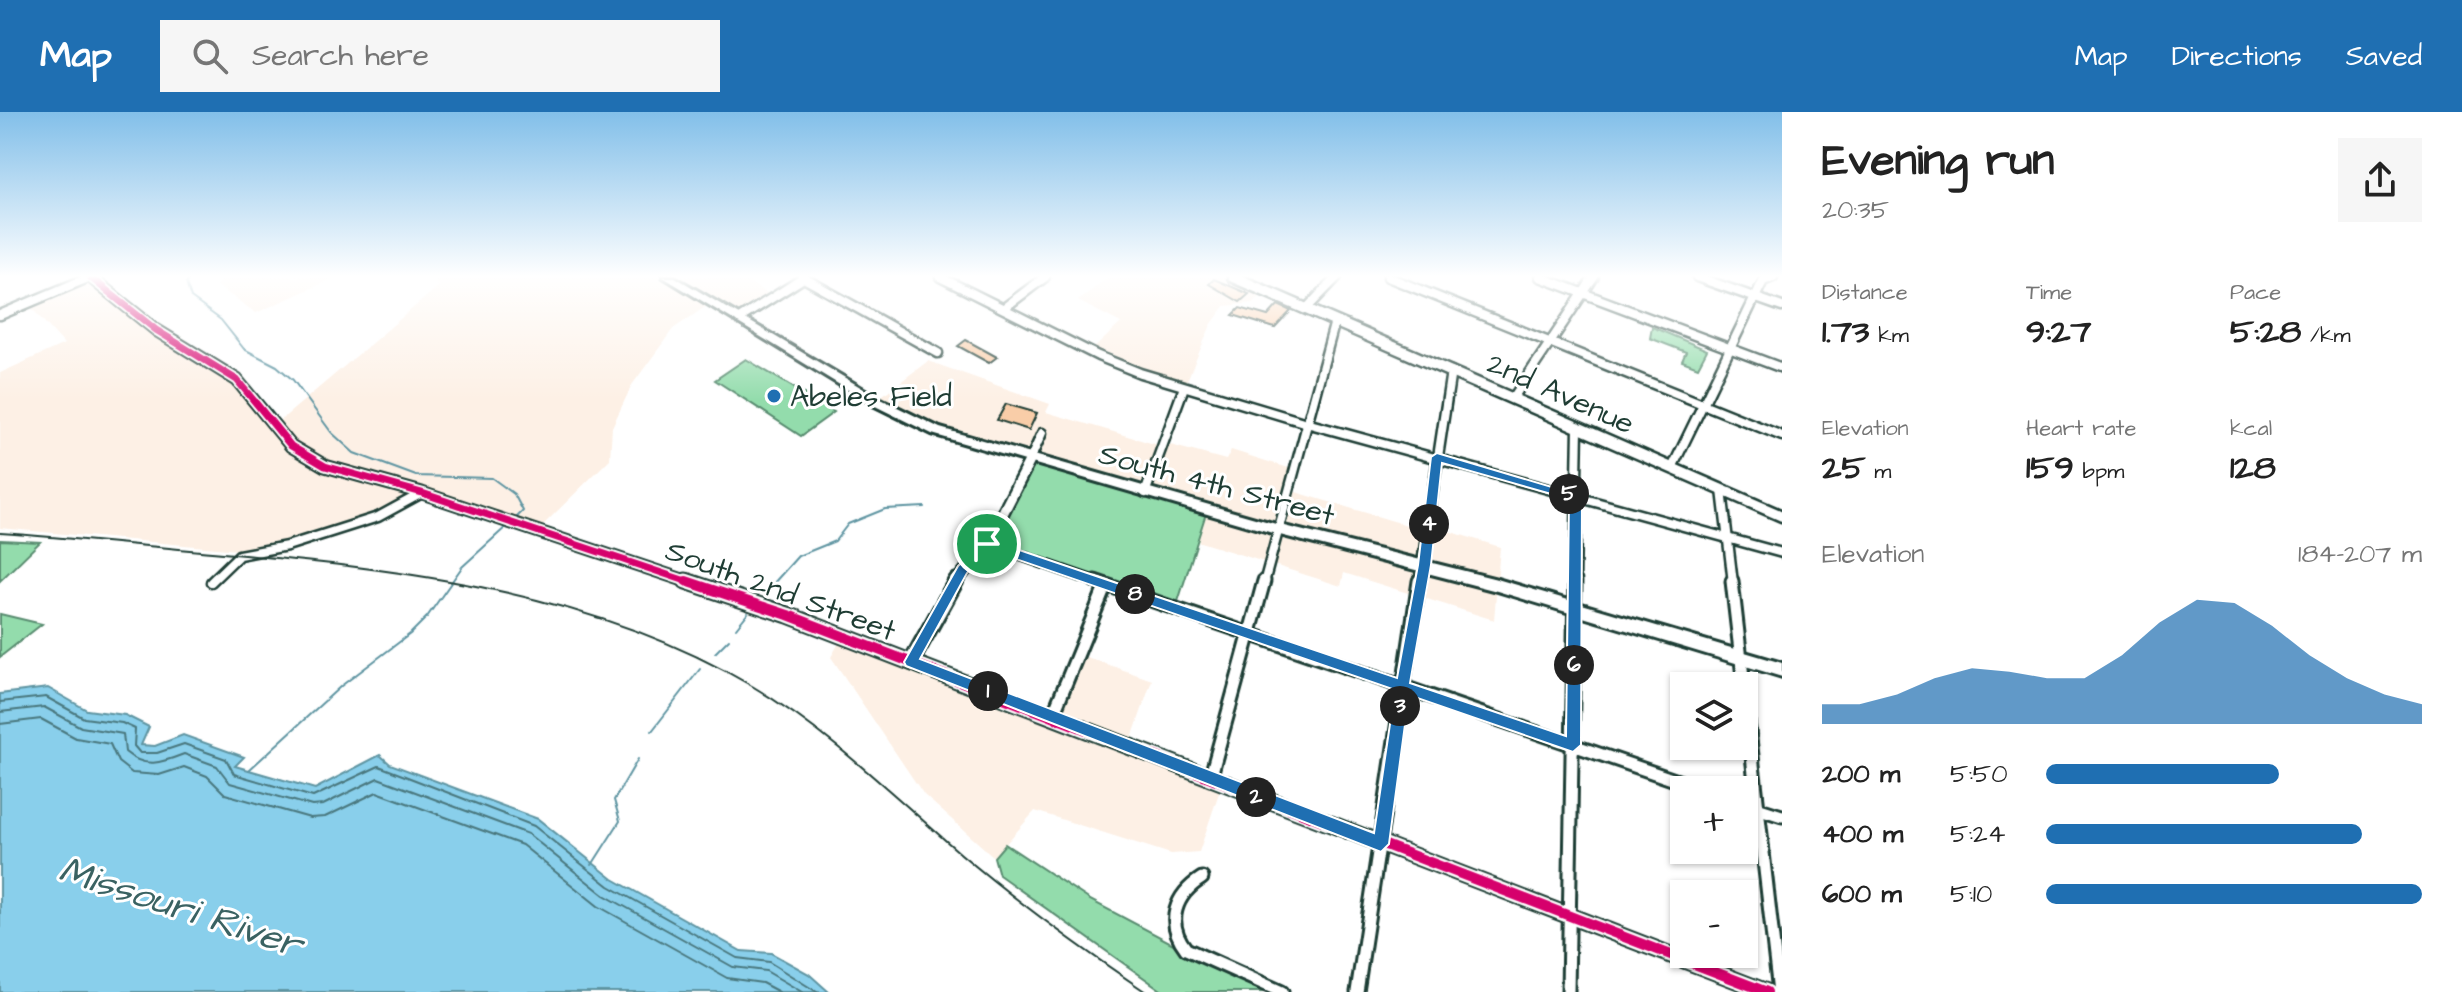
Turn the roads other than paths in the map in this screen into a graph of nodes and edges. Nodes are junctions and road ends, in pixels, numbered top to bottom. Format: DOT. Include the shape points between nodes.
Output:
graph roads {
  1 [pos="141,318"];
  2 [pos="876,318"];
  3 [pos="1024,318"];
  4 [pos="1329,318"];
  5 [pos="1492,318"];
  6 [pos="1567,318"];
  7 [pos="1650,318"];
  8 [pos="1745,318"];
  9 [pos="739,319"];
  10 [pos="1335,321"];
  11 [pos="1552,342"];
  12 [pos="1730,348"];
  13 [pos="938,353"];
  14 [pos="1782,368"];
  15 [pos="1451,371"];
  16 [pos="1184,387"];
  17 [pos="1513,398"];
  18 [pos="1703,404"];
  19 [pos="1310,424"];
  20 [pos="1578,427"];
  21 [pos="1042,433"];
  22 [pos="1782,436"];
  23 [pos="1437,457"];
  24 [pos="1030,460"];
  25 [pos="1672,468"];
  26 [pos="1722,490"];
  27 [pos="422,493"];
  28 [pos="1145,493"];
  29 [pos="1576,496"];
  30 [pos="1782,516"];
  31 [pos="1276,529"];
  32 [pos="1727,539"];
  33 [pos="987,544"];
  34 [pos="1782,553"];
  35 [pos="1424,565"];
  36 [pos="211,582"];
  37 [pos="1106,585"];
  38 [pos="1575,608"];
  39 [pos="1248,633"];
  40 [pos="1741,658"];
  41 [pos="911,662"];
  42 [pos="1782,670"];
  43 [pos="1403,686"];
  44 [pos="1052,717"];
  45 [pos="1573,745"];
  46 [pos="1670,778"];
  47 [pos="1210,779"];
  48 [pos="1759,809"];
  49 [pos="1782,816"];
  50 [pos="1381,844"];
  51 [pos="1202,878"];
  52 [pos="1571,917"];
  53 [pos="1282,992"];
  54 [pos="1357,992"];
  55 [pos="1568,992"];
  56 [pos="1767,992"];
  57 [pos="1779,992"];
  1 -- 27 [label="street, South 2nd Street" via="237,380 307,458"];
  2 -- 13 [label="street"];
  3 -- 16 [label="street" via="1098,356"];
  4 -- 10 [label="street, 2nd Avenue"];
  5 -- 11 [label="street"];
  6 -- 11 [label="street"];
  7 -- 12 [label="street"];
  8 -- 12 [label="street"];
  9 -- 24 [label="highway, South 4th Street" via="912,421"];
  10 -- 15 [label="street, 2nd Avenue"];
  10 -- 19 [label="street"];
  11 -- 17 [label="street"];
  11 -- 18 [label="street"];
  12 -- 14 [label="street"];
  12 -- 18 [label="street"];
  15 -- 17 [label="street, 2nd Avenue"];
  15 -- 23 [label="street"];
  16 -- 19 [label="street"];
  16 -- 28 [label="street"];
  17 -- 20 [label="street, 2nd Avenue"];
  18 -- 22 [label="street"];
  18 -- 25 [label="street"];
  19 -- 23 [label="street"];
  19 -- 31 [label="street"];
  20 -- 25 [label="street, 2nd Avenue"];
  20 -- 29 [label="street"];
  21 -- 24 [label="street"];
  23 -- 29 [label="street"];
  23 -- 35 [label="street"];
  24 -- 28 [label="highway, South 4th Street"];
  24 -- 33 [label="street"];
  25 -- 26 [label="street, 2nd Avenue"];
  26 -- 30 [label="street, 2nd Avenue"];
  26 -- 32 [label="street"];
  27 -- 36 [label="street" via="378,517 239,555"];
  27 -- 41 [label="street, South 2nd Street" via="788,615"];
  28 -- 31 [label="highway, South 4th Street"];
  29 -- 32 [label="street"];
  29 -- 38 [label="street"];
  31 -- 35 [label="highway, South 4th Street"];
  31 -- 39 [label="street"];
  32 -- 34 [label="street"];
  32 -- 40 [label="street"];
  33 -- 37 [label="street"];
  33 -- 41 [label="street" via="962,570"];
  35 -- 38 [label="highway, South 4th Street"];
  35 -- 43 [label="street"];
  37 -- 39 [label="street"];
  37 -- 44 [label="street"];
  38 -- 40 [label="highway, South 4th Street"];
  38 -- 45 [label="street"];
  39 -- 43 [label="street"];
  39 -- 47 [label="street"];
  40 -- 42 [label="highway, South 4th Street"];
  40 -- 48 [label="street"];
  41 -- 44 [label="street, South 2nd Street"];
  43 -- 45 [label="street"];
  43 -- 50 [label="street"];
  44 -- 47 [label="street, South 2nd Street"];
  45 -- 46 [label="street"];
  45 -- 52 [label="street"];
  47 -- 50 [label="street, South 2nd Street"];
  48 -- 49 [label="street"];
  48 -- 57 [label="street"];
  50 -- 52 [label="street, South 2nd Street"];
  50 -- 54 [label="street"];
  51 -- 53 [label="street" via="1179,897 1173,926 1177,940 1186,949"];
  52 -- 55 [label="street"];
  52 -- 56 [label="street, South 2nd Street"];
}
